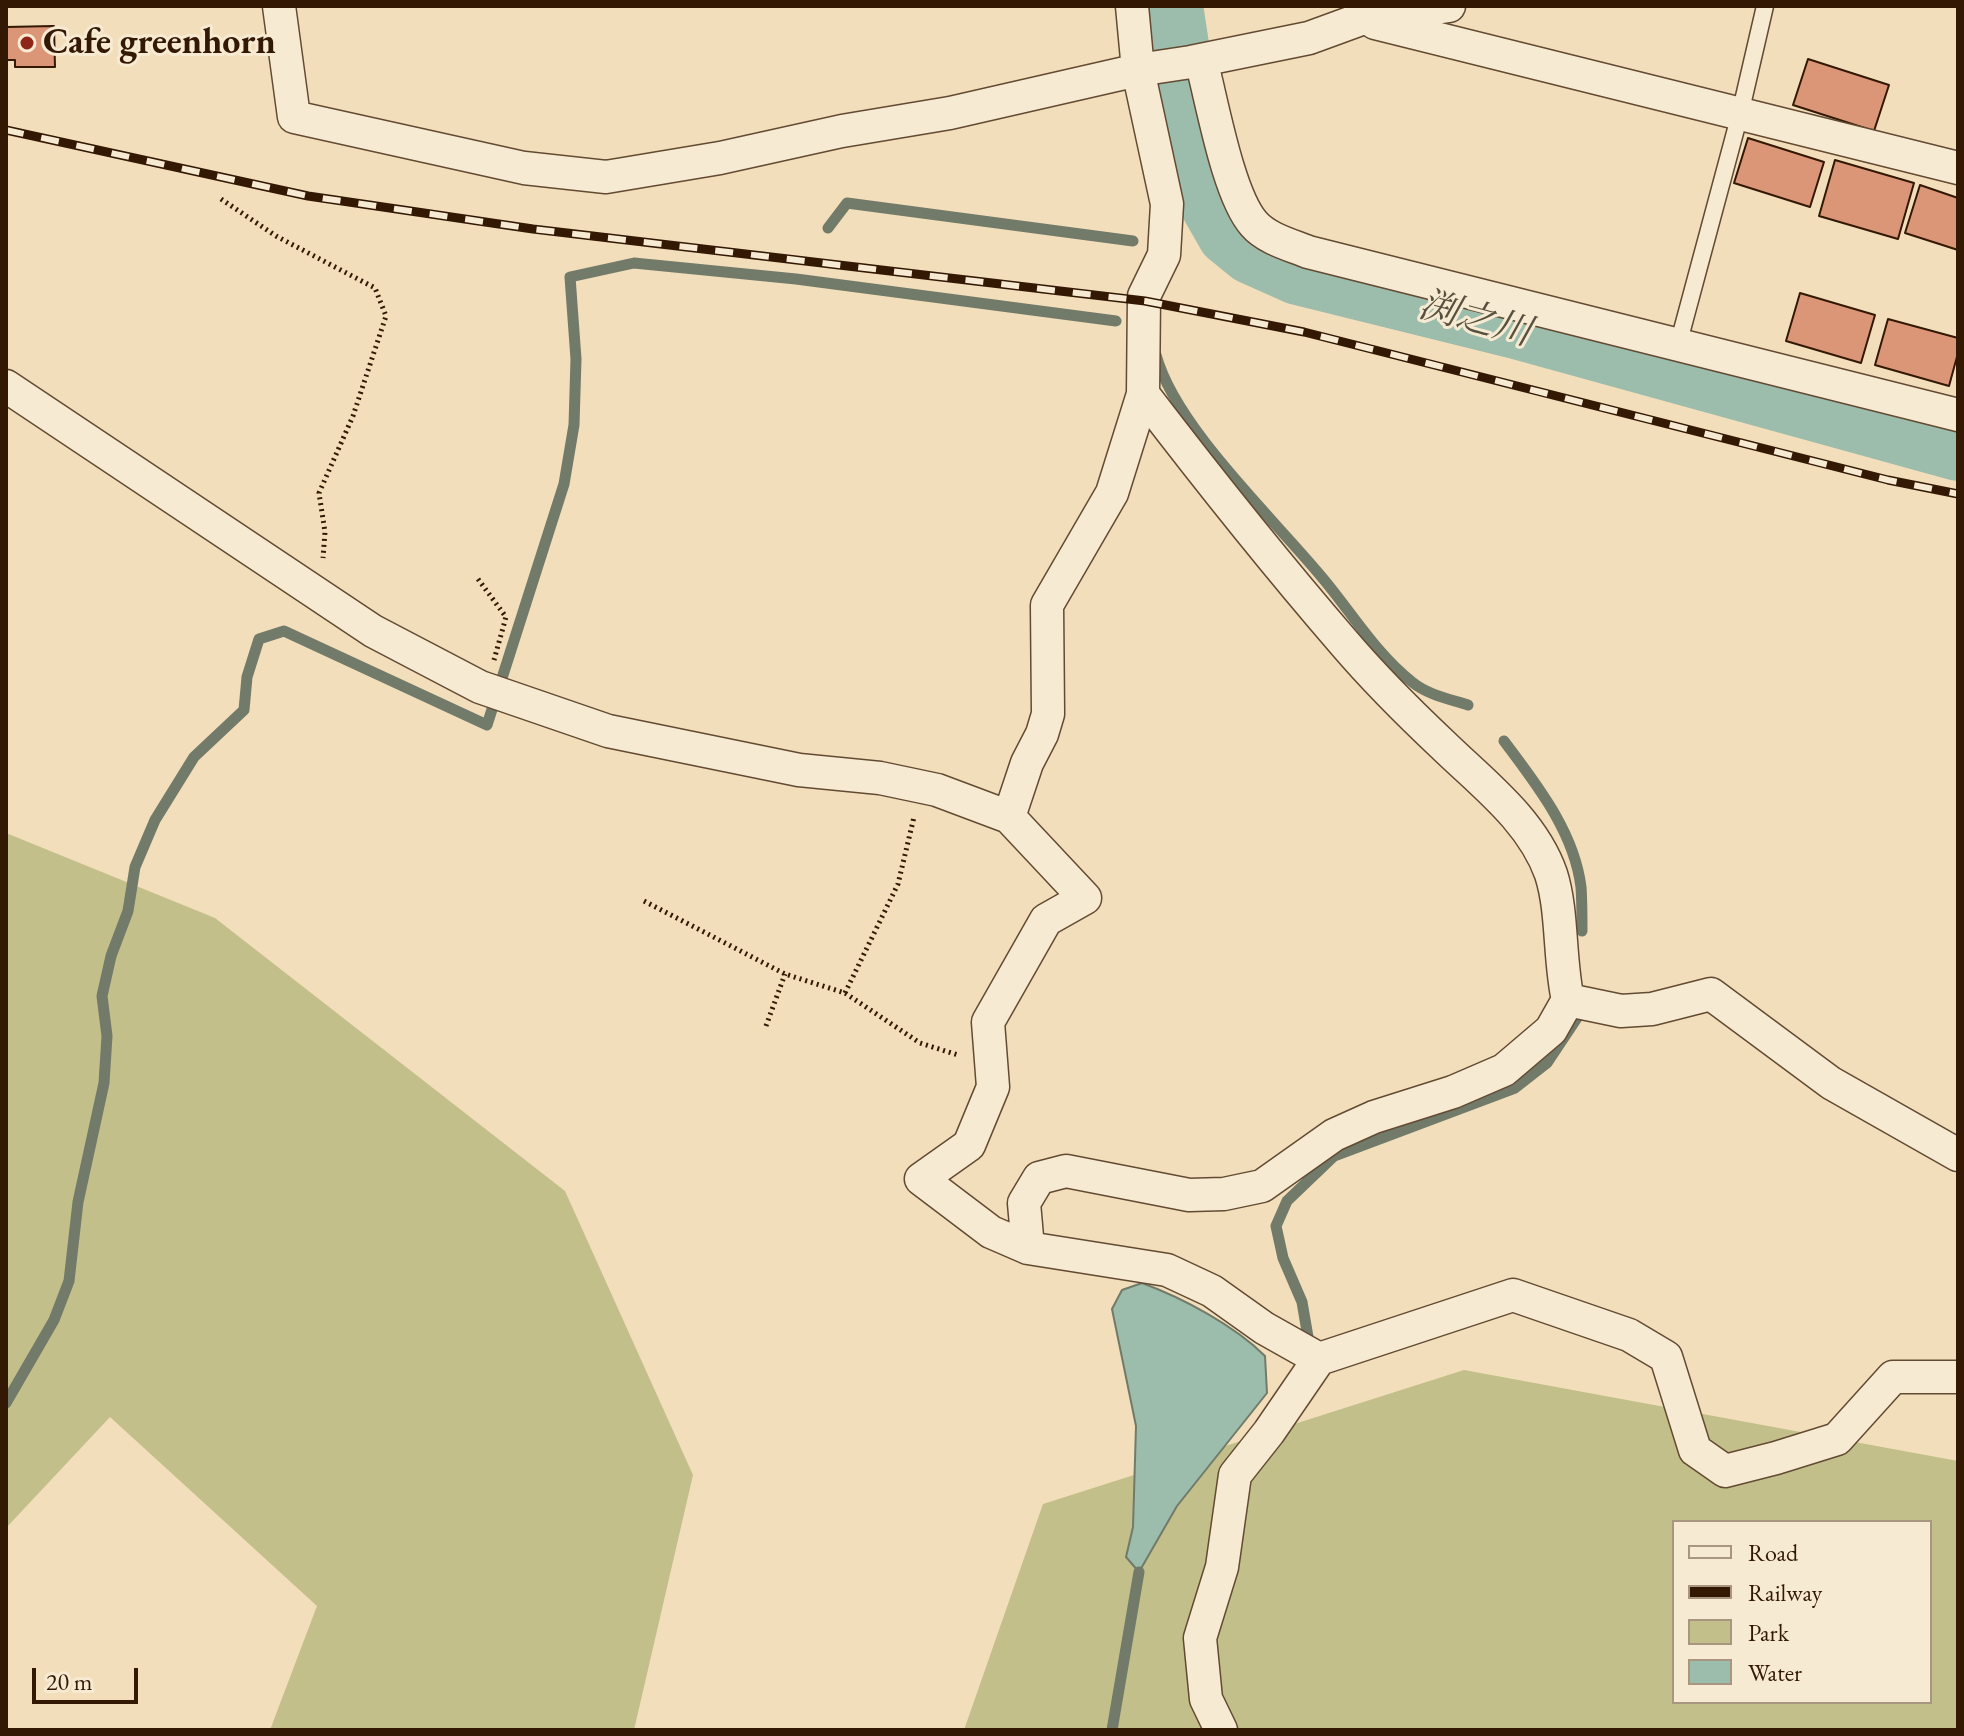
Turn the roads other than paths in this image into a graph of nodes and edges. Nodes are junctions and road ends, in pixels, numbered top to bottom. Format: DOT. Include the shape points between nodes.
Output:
graph roads {
  1 [pos="279,6"];
  2 [pos="1132,6"];
  3 [pos="1449,6"];
  4 [pos="1765,6"];
  5 [pos="1361,19"];
  6 [pos="1173,65"];
  7 [pos="1740,114"];
  8 [pos="1958,168"];
  9 [pos="1678,345"];
  10 [pos="6,386"];
  11 [pos="1143,394"];
  12 [pos="1958,415"];
  13 [pos="1009,817"];
  14 [pos="1568,1000"];
  15 [pos="1958,1155"];
  16 [pos="1028,1248"];
  17 [pos="1319,1359"];
  18 [pos="1958,1377"];
  19 [pos="1221,1730"];
  1 -- 6 [label="street" via="294,117 524,168 606,177"];
  2 -- 6 [label="street"];
  3 -- 5 [label="street"];
  4 -- 7 [label="lane"];
  5 -- 6 [label="street" via="1309,38"];
  5 -- 7 [label="street"];
  6 -- 9 [label="street" via="1237,198 1266,234 1308,252"];
  6 -- 11 [label="street" via="1164,255 1144,296"];
  7 -- 8 [label="street"];
  7 -- 9 [label="lane"];
  9 -- 12 [label="street"];
  10 -- 13 [label="street" via="373,631 480,687 608,731 799,770 937,790"];
  11 -- 13 [label="street" via="1112,493 1047,605 1048,714"];
  11 -- 14 [label="street" via="1346,645 1516,815 1551,874"];
  13 -- 16 [label="street" via="1085,898 1046,920 988,1022 993,1087 969,1145 921,1179 991,1232"];
  14 -- 15 [label="street" via="1621,1011 1711,994 1831,1083"];
  14 -- 16 [label="street" via="1551,1030 1504,1070 1334,1135 1262,1186 1189,1195 1066,1171 1039,1178 1024,1203"];
  16 -- 17 [label="street" via="1167,1270 1212,1291"];
  17 -- 18 [label="street" via="1513,1295 1629,1335 1666,1357 1695,1450 1725,1471 1837,1439 1893,1377"];
  17 -- 19 [label="street" via="1235,1475 1222,1567 1200,1638 1206,1699"];
}
